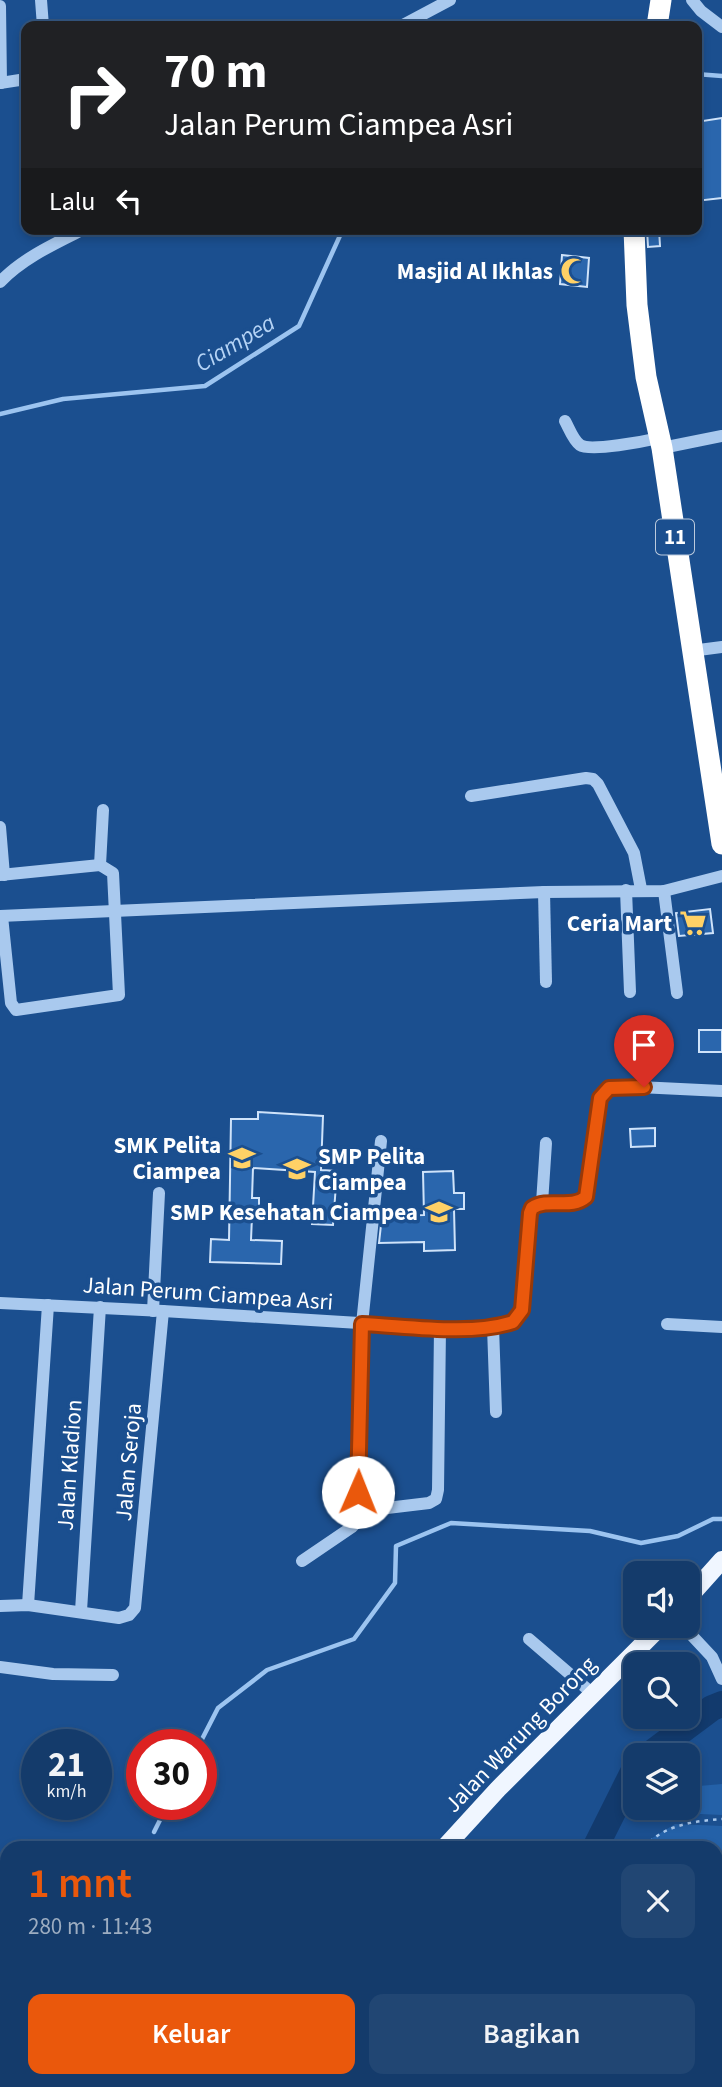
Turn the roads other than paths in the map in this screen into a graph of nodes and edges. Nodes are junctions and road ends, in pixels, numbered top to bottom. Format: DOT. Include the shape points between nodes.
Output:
graph roads {
  1 [pos="41,0"];
  2 [pos="450,0"];
  3 [pos="661,0"];
  4 [pos="696,2"];
  5 [pos="0,6"];
  6 [pos="43,21"];
  7 [pos="410,21"];
  8 [pos="658,21"];
  9 [pos="722,27"];
  10 [pos="21,80"];
  11 [pos="1,83"];
  12 [pos="71,235"];
  13 [pos="635,235"];
  14 [pos="0,282"];
  15 [pos="565,421"];
  16 [pos="722,436"];
  17 [pos="661,443"];
  18 [pos="722,647"];
  19 [pos="691,651"];
  20 [pos="471,796"];
  21 [pos="103,810"];
  22 [pos="0,827"];
  23 [pos="722,844"];
  24 [pos="100,865"];
  25 [pos="2,875"];
  26 [pos="722,876"];
  27 [pos="641,889"];
  28 [pos="626,890"];
  29 [pos="664,891"];
  30 [pos="544,892"];
  31 [pos="115,909"];
  32 [pos="1,916"];
  33 [pos="546,982"];
  34 [pos="630,992"];
  35 [pos="677,993"];
  36 [pos="722,1091"];
  37 [pos="382,1141"];
  38 [pos="546,1143"];
  39 [pos="159,1193"];
  40 [pos="542,1203"];
  41 [pos="0,1303"];
  42 [pos="48,1305"];
  43 [pos="100,1307"];
  44 [pos="158,1311"];
  45 [pos="362,1324"];
  46 [pos="667,1324"];
  47 [pos="493,1327"];
  48 [pos="722,1327"];
  49 [pos="440,1328"];
  50 [pos="496,1412"];
  51 [pos="362,1511"];
  52 [pos="302,1560"];
  53 [pos="722,1560"];
  54 [pos="700,1585"];
  55 [pos="28,1605"];
  56 [pos="0,1606"];
  57 [pos="81,1611"];
  58 [pos="649,1638"];
  59 [pos="694,1638"];
  60 [pos="529,1639"];
  61 [pos="0,1667"];
  62 [pos="113,1675"];
  63 [pos="722,1679"];
  64 [pos="593,1694"];
  65 [pos="450,1841"];
  1 -- 6 [label="street"];
  2 -- 7 [label="street"];
  3 -- 8 [label="highway"];
  4 -- 9 [label="street"];
  5 -- 11 [label="street"];
  10 -- 11 [label="street"];
  12 -- 14 [label="street" via="45,247"];
  13 -- 17 [label="highway, 11" via="646,377"];
  15 -- 17 [label="street" via="587,447"];
  16 -- 17 [label="street"];
  17 -- 19 [label="highway, 11"];
  18 -- 19 [label="street"];
  19 -- 23 [label="highway, 11"];
  20 -- 27 [label="street" via="593,779 634,853"];
  21 -- 24 [label="street"];
  22 -- 25 [label="street"];
  24 -- 25 [label="street"];
  24 -- 31 [label="street" via="113,873"];
  26 -- 29 [label="street"];
  27 -- 28 [label="street"];
  27 -- 29 [label="street"];
  28 -- 30 [label="street"];
  28 -- 34 [label="street"];
  29 -- 35 [label="street"];
  30 -- 31 [label="street"];
  30 -- 33 [label="street"];
  31 -- 32 [label="street"];
  31 -- 32 [label="street" via="118,995 16,1010 11,1003"];
  36 -- 40 [label="street" via="609,1088 600,1098 586,1197 577,1203"];
  37 -- 45 [label="street"];
  38 -- 40 [label="street"];
  39 -- 44 [label="street, Jalan Seroja"];
  40 -- 47 [label="street, Jalan Perum Ciampea Asri" via="530,1213 522,1310 513,1322"];
  41 -- 42 [label="street, Jalan Perum Ciampea Asri"];
  42 -- 43 [label="street, Jalan Perum Ciampea Asri"];
  42 -- 55 [label="street"];
  43 -- 44 [label="street, Jalan Perum Ciampea Asri"];
  43 -- 57 [label="street, Jalan Kladion"];
  44 -- 45 [label="street, Jalan Perum Ciampea Asri"];
  44 -- 57 [label="street, Jalan Seroja" via="135,1608 119,1618"];
  45 -- 49 [label="street, Jalan Perum Ciampea Asri"];
  45 -- 51 [label="street" via="358,1492"];
  46 -- 48 [label="street"];
  47 -- 49 [label="street, Jalan Perum Ciampea Asri"];
  47 -- 50 [label="street"];
  49 -- 51 [label="street" via="436,1499"];
  51 -- 52 [label="street" via="352,1527"];
  53 -- 54 [label="main road"];
  55 -- 56 [label="street"];
  55 -- 57 [label="street"];
  58 -- 64 [label="main road, Jalan Warung Borong"];
  59 -- 63 [label="street" via="712,1657"];
  60 -- 64 [label="street"];
  61 -- 62 [label="street"];
  64 -- 65 [label="main road, Jalan Warung Borong"];
}
